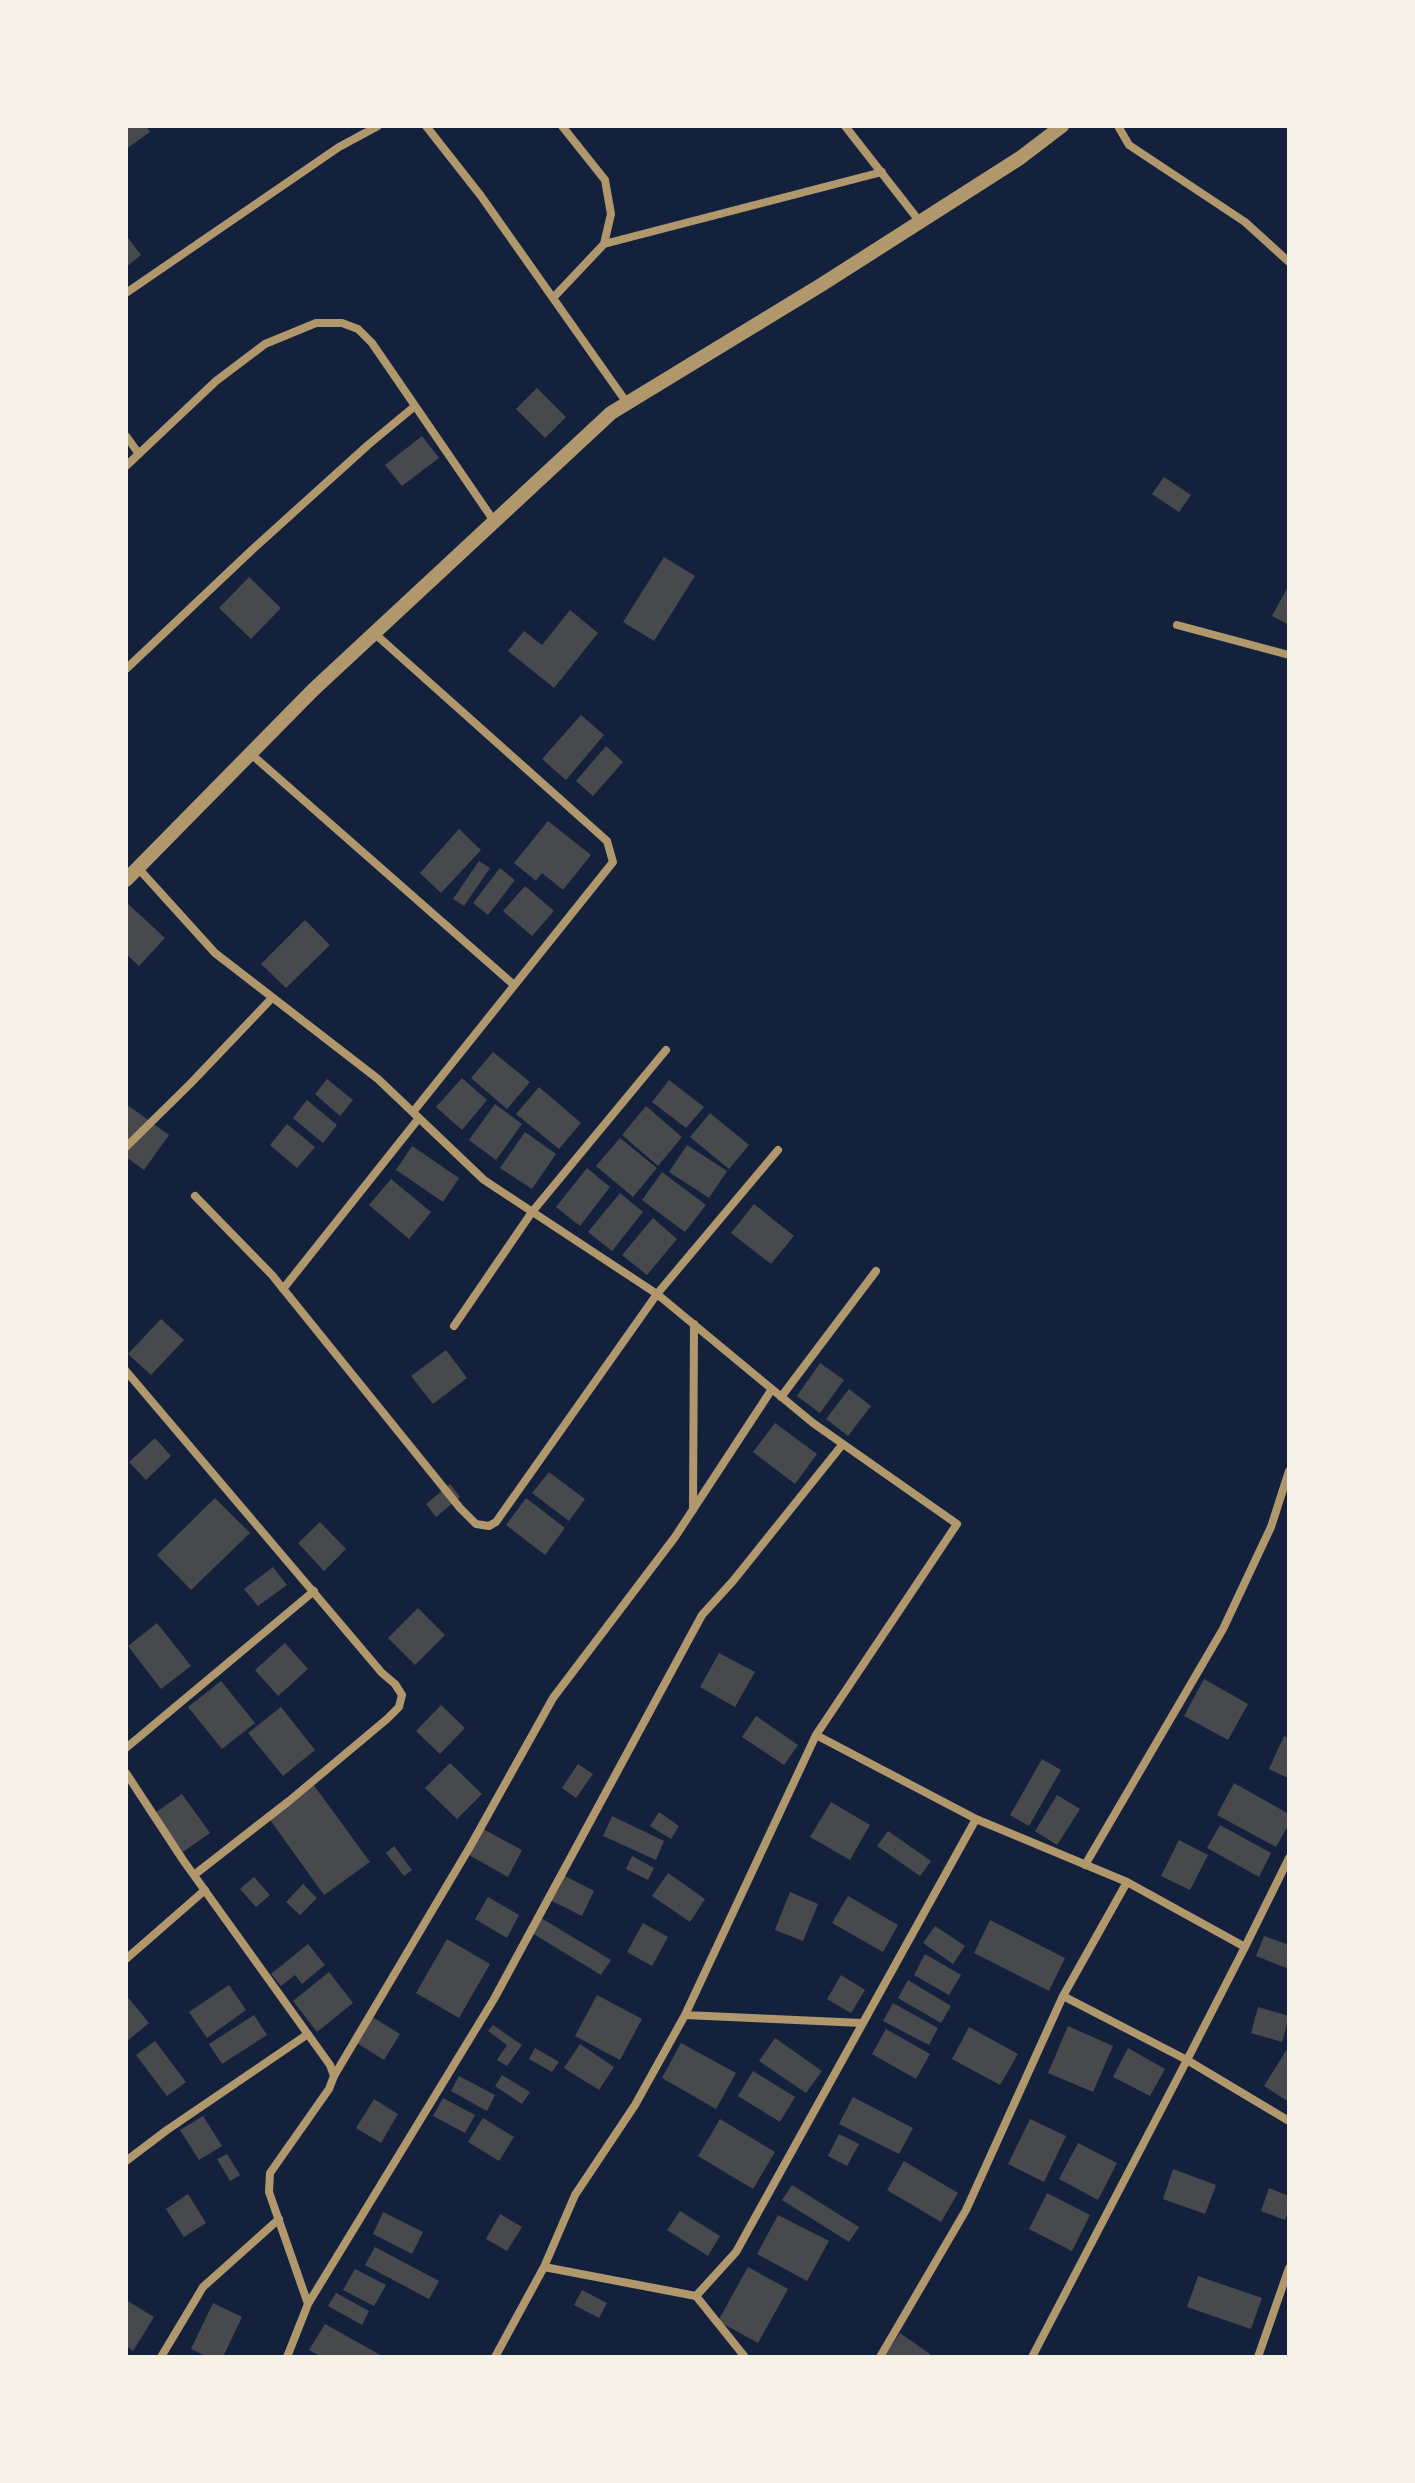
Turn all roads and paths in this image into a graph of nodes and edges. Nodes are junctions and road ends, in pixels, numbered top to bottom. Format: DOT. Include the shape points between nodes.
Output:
graph roads {
  1 [pos="378,126"];
  2 [pos="426,126"];
  3 [pos="562,126"];
  4 [pos="845,126"];
  5 [pos="1062,126"];
  6 [pos="1118,126"];
  7 [pos="882,172"];
  8 [pos="920,222"];
  9 [pos="604,244"];
  10 [pos="1289,262"];
  11 [pos="126,293"];
  12 [pos="553,298"];
  13 [pos="627,403"];
  14 [pos="415,406"];
  15 [pos="126,436"];
  16 [pos="139,454"];
  17 [pos="126,466"];
  18 [pos="494,521"];
  19 [pos="1177,625"];
  20 [pos="374,633"];
  21 [pos="1289,655"];
  22 [pos="126,669"];
  23 [pos="251,754"];
  24 [pos="138,868"];
  25 [pos="126,880"];
  26 [pos="514,985"];
  27 [pos="272,998"];
  28 [pos="666,1050"];
  29 [pos="416,1115"];
  30 [pos="126,1147"];
  31 [pos="778,1150"];
  32 [pos="195,1196"];
  33 [pos="532,1212"];
  34 [pos="876,1271"];
  35 [pos="283,1289"];
  36 [pos="657,1294"];
  37 [pos="694,1324"];
  38 [pos="454,1326"];
  39 [pos="126,1371"];
  40 [pos="772,1389"];
  41 [pos="781,1397"];
  42 [pos="842,1445"];
  43 [pos="1289,1471"];
  44 [pos="693,1511"];
  45 [pos="314,1591"];
  46 [pos="816,1735"];
  47 [pos="126,1748"];
  48 [pos="126,1773"];
  49 [pos="976,1819"];
  50 [pos="1289,1858"];
  51 [pos="1085,1865"];
  52 [pos="194,1875"];
  53 [pos="1127,1882"];
  54 [pos="205,1890"];
  55 [pos="1245,1947"];
  56 [pos="126,1959"];
  57 [pos="1063,1996"];
  58 [pos="685,2015"];
  59 [pos="862,2023"];
  60 [pos="308,2034"];
  61 [pos="1187,2060"];
  62 [pos="334,2076"];
  63 [pos="1289,2121"];
  64 [pos="126,2161"];
  65 [pos="279,2219"];
  66 [pos="544,2267"];
  67 [pos="1289,2268"];
  68 [pos="696,2296"];
  69 [pos="308,2304"];
  70 [pos="161,2357"];
  71 [pos="287,2357"];
  72 [pos="495,2357"];
  73 [pos="745,2357"];
  74 [pos="880,2357"];
  75 [pos="1032,2357"];
  76 [pos="1258,2357"];
  1 -- 11 [label="street" via="339,147"];
  2 -- 12 [label="street"];
  3 -- 9 [label="street" via="605,180 611,214"];
  4 -- 7 [label="street"];
  5 -- 8 [label="street"];
  6 -- 10 [label="street" via="1129,145 1245,222"];
  7 -- 8 [label="street"];
  7 -- 9 [label="street"];
  8 -- 13 [label="street"];
  9 -- 12 [label="street"];
  12 -- 13 [label="street"];
  13 -- 18 [label="street"];
  14 -- 16 [label="street" via="358,329 316,323 265,344 216,381"];
  14 -- 18 [label="street"];
  14 -- 22 [label="street"];
  15 -- 16 [label="street"];
  16 -- 17 [label="street"];
  18 -- 20 [label="street"];
  19 -- 21 [label="street"];
  20 -- 23 [label="street"];
  20 -- 26 [label="street" via="567,804 607,841 612,853 613,862"];
  23 -- 24 [label="street"];
  23 -- 26 [label="street"];
  24 -- 25 [label="street"];
  24 -- 27 [label="street" via="215,953"];
  26 -- 29 [label="street"];
  27 -- 29 [label="street"];
  27 -- 30 [label="street"];
  28 -- 33 [label="street"];
  29 -- 33 [label="street" via="484,1180"];
  29 -- 35 [label="street"];
  31 -- 36 [label="street"];
  32 -- 35 [label="street"];
  33 -- 36 [label="street"];
  33 -- 38 [label="street"];
  34 -- 41 [label="street"];
  35 -- 36 [label="street" via="460,1508 476,1524 489,1526"];
  36 -- 37 [label="street"];
  37 -- 40 [label="street"];
  37 -- 44 [label="street"];
  39 -- 45 [label="street"];
  40 -- 41 [label="street"];
  40 -- 44 [label="street"];
  41 -- 42 [label="street"];
  42 -- 46 [label="street" via="957,1524"];
  42 -- 69 [label="street" via="702,1615 494,1999"];
  43 -- 51 [label="street" via="1271,1527 1223,1629"];
  44 -- 62 [label="street" via="553,1698"];
  45 -- 47 [label="street"];
  45 -- 52 [label="street" via="395,1684 402,1695 399,1707"];
  46 -- 49 [label="street"];
  46 -- 58 [label="street"];
  48 -- 52 [label="street"];
  49 -- 51 [label="street"];
  49 -- 59 [label="street"];
  50 -- 55 [label="street"];
  51 -- 53 [label="street"];
  52 -- 54 [label="street"];
  53 -- 55 [label="street"];
  53 -- 57 [label="street"];
  54 -- 56 [label="street"];
  54 -- 60 [label="street"];
  55 -- 61 [label="street"];
  57 -- 61 [label="street"];
  57 -- 74 [label="street" via="966,2210"];
  58 -- 59 [label="street"];
  58 -- 66 [label="street" via="635,2105 575,2195"];
  59 -- 68 [label="street" via="736,2252"];
  60 -- 62 [label="street"];
  60 -- 64 [label="street"];
  61 -- 63 [label="street"];
  61 -- 75 [label="street"];
  62 -- 65 [label="street" via="270,2173 269,2192"];
  65 -- 69 [label="street"];
  65 -- 70 [label="street" via="203,2287"];
  66 -- 68 [label="street"];
  66 -- 72 [label="street"];
  67 -- 76 [label="street"];
  68 -- 73 [label="street"];
  69 -- 71 [label="street"];
}
